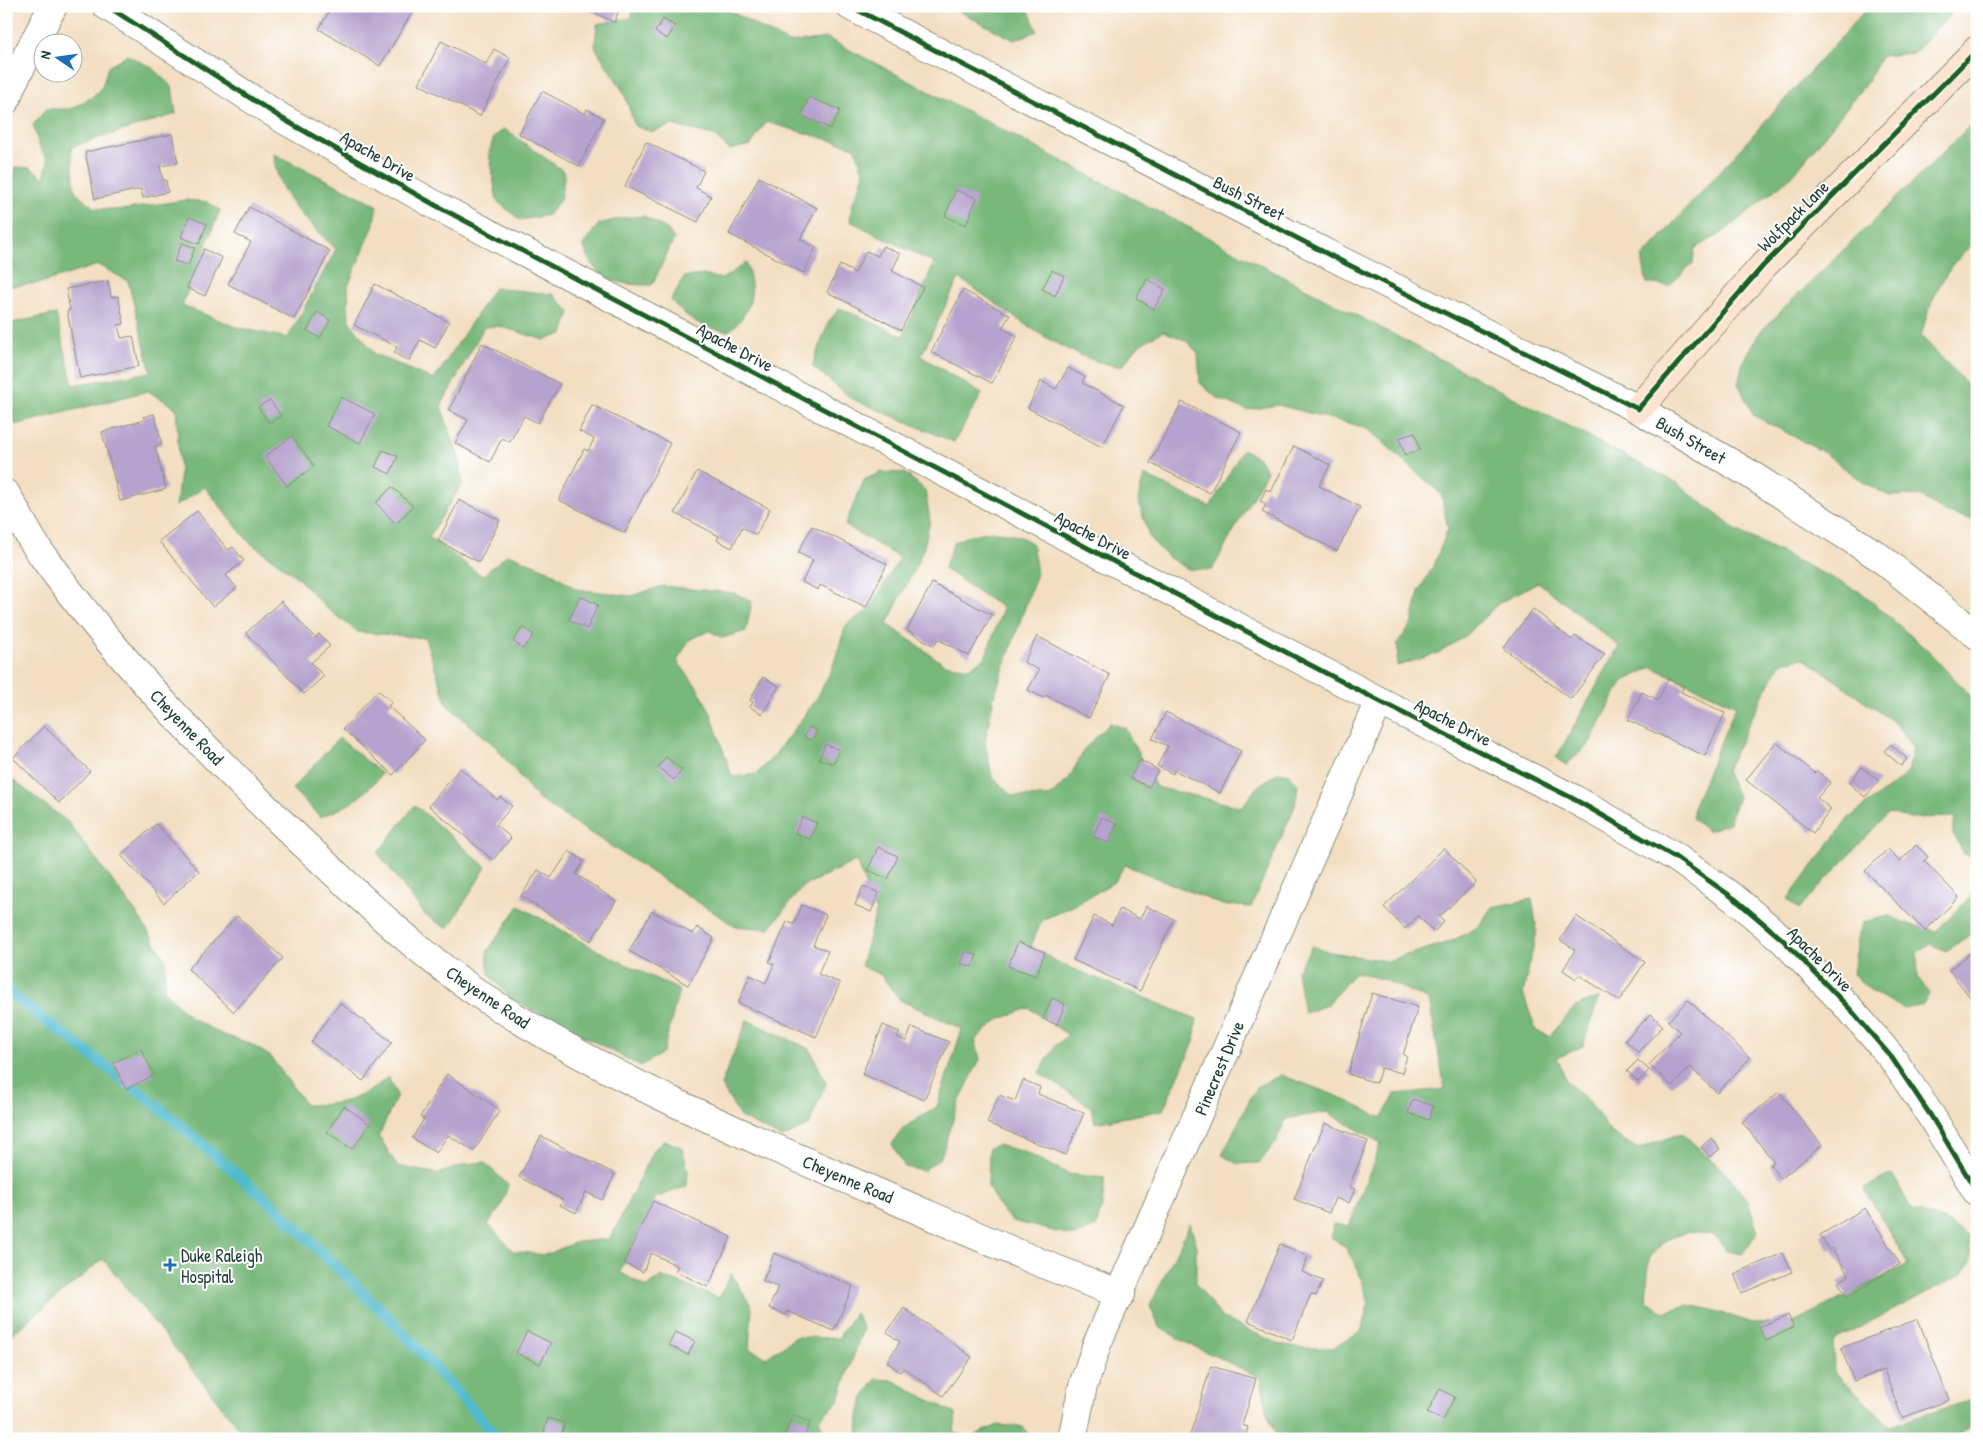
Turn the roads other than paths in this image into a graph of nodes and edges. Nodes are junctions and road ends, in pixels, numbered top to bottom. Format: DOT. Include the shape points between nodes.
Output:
graph roads {
  1 [pos="53,6"];
  2 [pos="107,6"];
  3 [pos="850,6"];
  4 [pos="1977,50"];
  5 [pos="6,100"];
  6 [pos="1638,409"];
  7 [pos="6,494"];
  8 [pos="1977,635"];
  9 [pos="1379,701"];
  10 [pos="1977,1192"];
  11 [pos="1121,1294"];
  12 [pos="1072,1439"];
  1 -- 5 [label="street"];
  2 -- 9 [label="street, Apache Drive" via="283,119 435,205"];
  3 -- 6 [label="street, Bush Street" via="1343,262"];
  4 -- 6 [label="street, Wolfpack Lane" via="1763,266"];
  6 -- 8 [label="street, Bush Street" via="1748,473 1878,556"];
  7 -- 11 [label="street, Cheyenne Road" via="40,552 123,660 205,746 361,898 432,958 504,1011 640,1087"];
  9 -- 10 [label="street, Apache Drive" via="1572,798 1675,857 1735,899 1787,944 1892,1058"];
  9 -- 11 [label="street, Pinecrest Drive"];
  11 -- 12 [label="street, Pinecrest Drive" via="1097,1344 1083,1386"];
}
